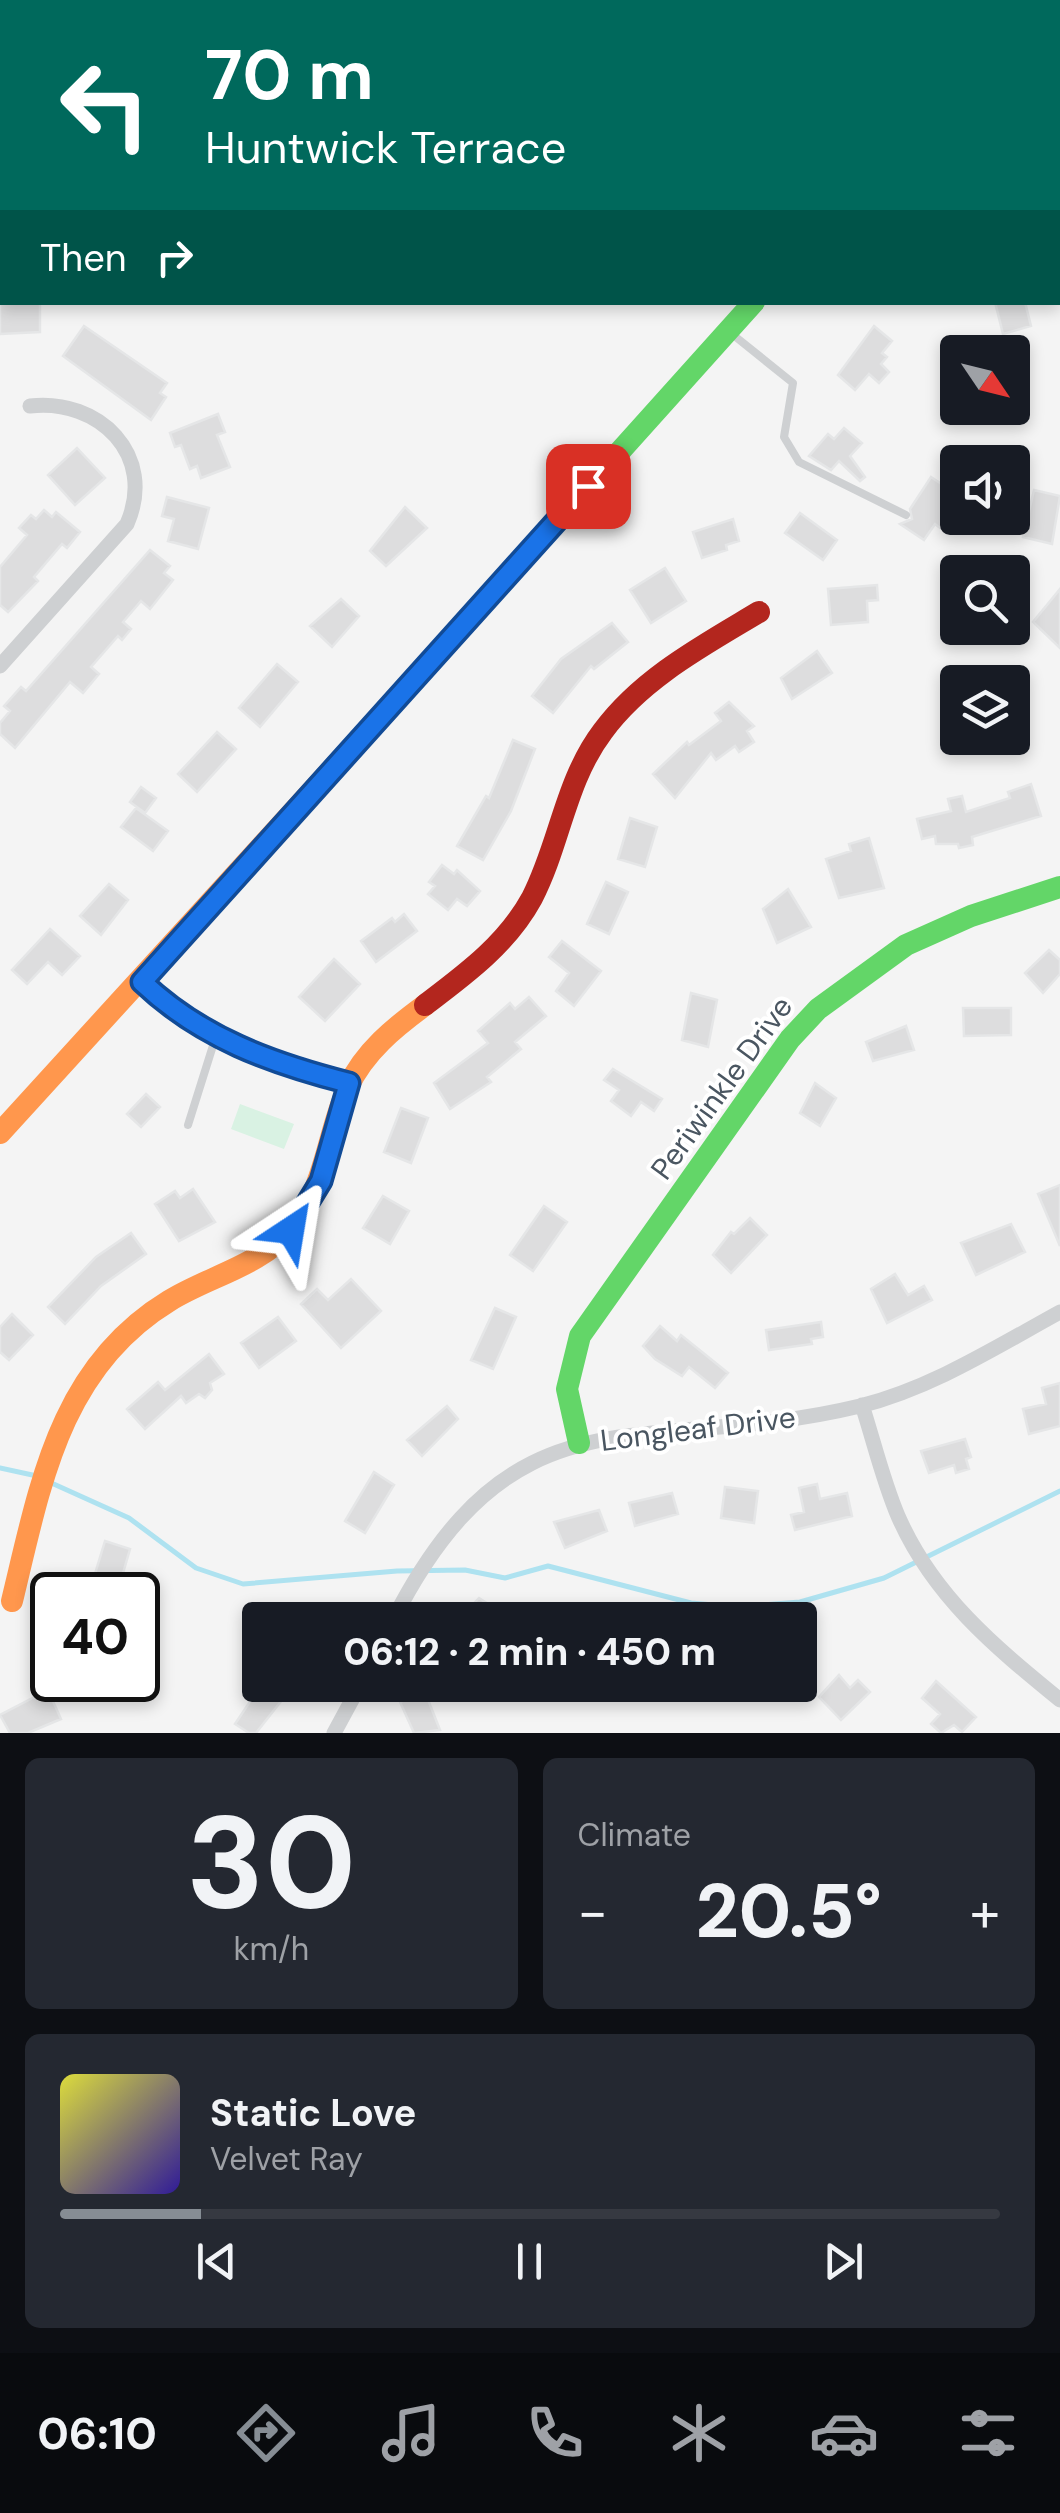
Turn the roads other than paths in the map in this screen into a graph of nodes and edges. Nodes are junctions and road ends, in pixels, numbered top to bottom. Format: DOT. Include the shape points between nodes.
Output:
graph roads {
  1 [pos="751,305"];
  2 [pos="728,332"];
  3 [pos="30,406"];
  4 [pos="906,515"];
  5 [pos="760,612"];
  6 [pos="0,666"];
  7 [pos="1060,888"];
  8 [pos="142,982"];
  9 [pos="216,1036"];
  10 [pos="349,1083"];
  11 [pos="188,1126"];
  12 [pos="0,1133"];
  13 [pos="1060,1312"];
  14 [pos="862,1405"];
  15 [pos="579,1444"];
  16 [pos="12,1600"];
  17 [pos="403,1602"];
  18 [pos="1060,1700"];
  19 [pos="351,1702"];
  20 [pos="334,1733"];
  1 -- 2 [label="street"];
  2 -- 4 [label="lane" via="793,383 784,437 799,462"];
  2 -- 8 [label="street"];
  3 -- 6 [label="street" via="56,403 92,416 120,440 133,463 137,502 128,524"];
  5 -- 10 [label="street" via="657,675 616,711 582,764 545,872 516,923 474,970 377,1046"];
  7 -- 15 [label="street, Periwinkle Drive" via="1044,888 921,934 852,978 809,1018 580,1336 567,1389"];
  8 -- 9 [label="street"];
  8 -- 12 [label="street"];
  9 -- 10 [label="street" via="260,1057"];
  9 -- 11 [label="lane"];
  10 -- 16 [label="street" via="321,1181 291,1230 253,1260 148,1314 110,1347 82,1384 52,1446"];
  13 -- 14 [label="street, Longleaf Drive" via="942,1376"];
  14 -- 15 [label="street, Longleaf Drive"];
  14 -- 18 [label="street" via="898,1514 938,1585 988,1641"];
  15 -- 17 [label="street, Longleaf Drive" via="505,1477 473,1502 436,1545"];
  19 -- 20 [label="street"];
}
